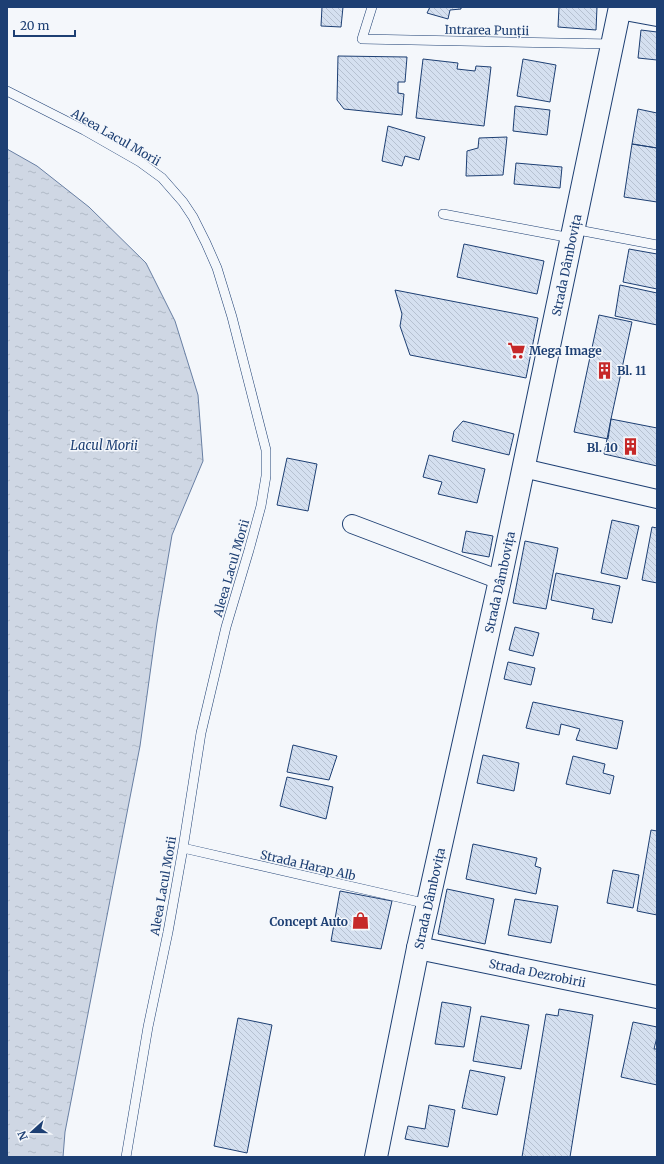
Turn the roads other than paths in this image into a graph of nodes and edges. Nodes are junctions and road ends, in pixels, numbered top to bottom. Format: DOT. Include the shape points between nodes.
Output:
graph roads {
  1 [pos="372,7"];
  2 [pos="619,8"];
  3 [pos="657,17"];
  4 [pos="612,44"];
  5 [pos="7,91"];
  6 [pos="443,214"];
  7 [pos="572,233"];
  8 [pos="657,246"];
  9 [pos="523,468"];
  10 [pos="657,498"];
  11 [pos="352,524"];
  12 [pos="500,580"];
  13 [pos="183,848"];
  14 [pos="428,904"];
  15 [pos="418,948"];
  16 [pos="657,997"];
  17 [pos="126,1157"];
  18 [pos="376,1157"];
  1 -- 4 [label="lane, Intrarea Punții" via="362,39"];
  2 -- 3 [label="street"];
  2 -- 4 [label="street, Strada Dâmbovița"];
  4 -- 7 [label="street, Strada Dâmbovița"];
  5 -- 13 [label="lane, Aleea Lacul Morii" via="140,162 162,178 183,202 193,217 217,268 260,423 266,450 266,476 261,506 226,628 201,733"];
  6 -- 7 [label="lane"];
  7 -- 8 [label="lane"];
  7 -- 9 [label="street, Strada Dâmbovița"];
  9 -- 10 [label="street"];
  9 -- 12 [label="street, Strada Dâmbovița"];
  11 -- 12 [label="street"];
  12 -- 14 [label="street, Strada Dâmbovița"];
  13 -- 14 [label="lane, Strada Harap Alb"];
  13 -- 17 [label="lane, Aleea Lacul Morii"];
  14 -- 15 [label="street, Strada Dâmbovița"];
  15 -- 16 [label="street, Strada Dezrobirii"];
  15 -- 18 [label="street, Strada Dâmbovița"];
}
